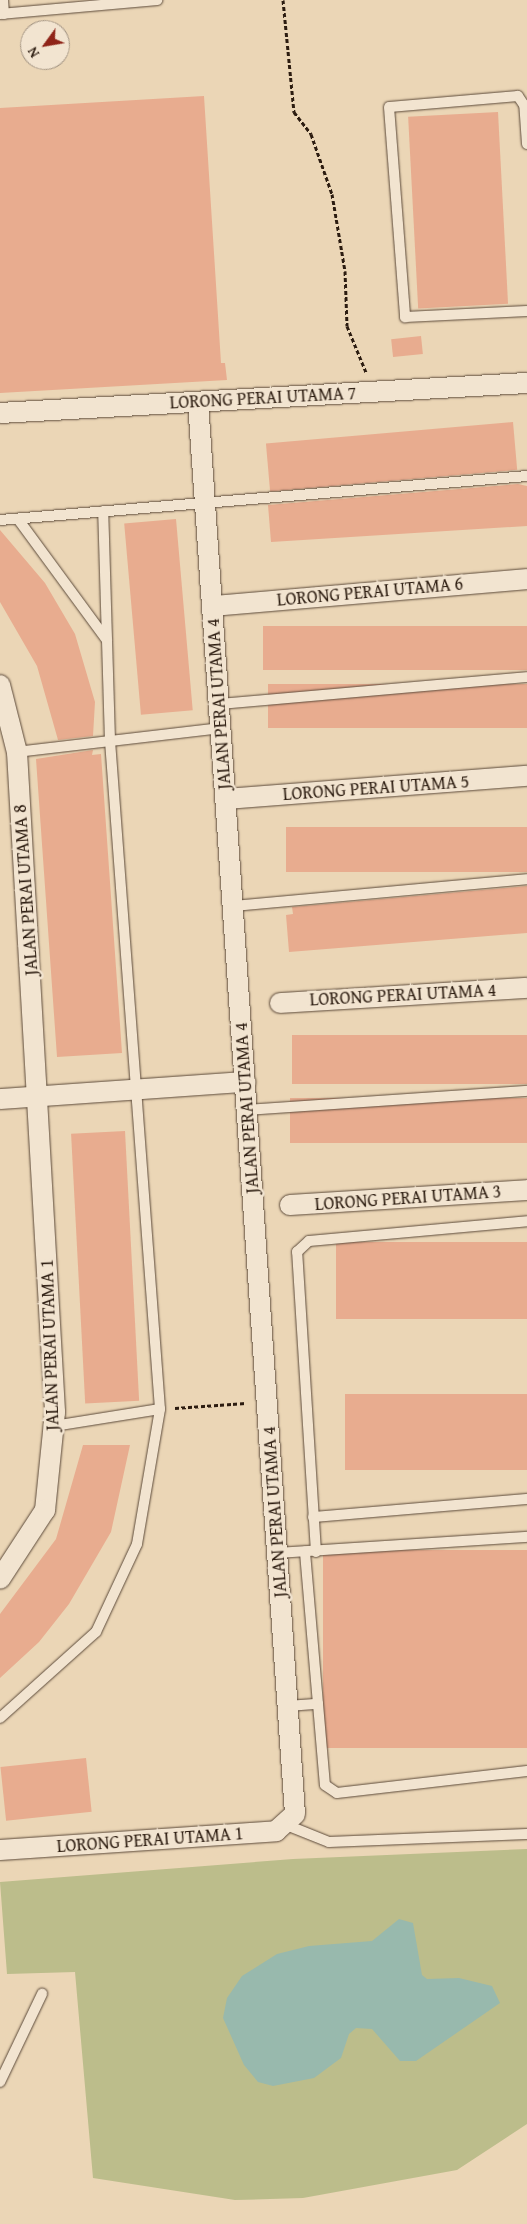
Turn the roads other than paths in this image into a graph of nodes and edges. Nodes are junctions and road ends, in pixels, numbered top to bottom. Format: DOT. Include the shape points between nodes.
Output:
graph roads {
  1 [pos="3,0"];
  2 [pos="157,0"];
  3 [pos="142,1"];
  4 [pos="2,14"];
  5 [pos="526,104"];
  6 [pos="527,144"];
  7 [pos="527,311"];
  8 [pos="527,383"];
  9 [pos="198,402"];
  10 [pos="0,413"];
  11 [pos="527,476"];
  12 [pos="205,502"];
  13 [pos="103,511"];
  14 [pos="18,519"];
  15 [pos="0,520"];
  16 [pos="527,579"];
  17 [pos="213,606"];
  18 [pos="107,640"];
  19 [pos="527,677"];
  20 [pos="0,685"];
  21 [pos="219,704"];
  22 [pos="221,728"];
  23 [pos="110,742"];
  24 [pos="17,752"];
  25 [pos="527,776"];
  26 [pos="226,799"];
  27 [pos="527,879"];
  28 [pos="233,906"];
  29 [pos="527,988"];
  30 [pos="280,1003"];
  31 [pos="245,1082"];
  32 [pos="139,1088"];
  33 [pos="527,1091"];
  34 [pos="39,1096"];
  35 [pos="0,1099"];
  36 [pos="247,1110"];
  37 [pos="527,1190"];
  38 [pos="290,1205"];
  39 [pos="527,1221"];
  40 [pos="160,1409"];
  41 [pos="54,1426"];
  42 [pos="527,1499"];
  43 [pos="313,1517"];
  44 [pos="527,1537"];
  45 [pos="305,1552"];
  46 [pos="316,1552"];
  47 [pos="278,1553"];
  48 [pos="0,1578"];
  49 [pos="318,1704"];
  50 [pos="287,1706"];
  51 [pos="0,1718"];
  52 [pos="527,1771"];
  53 [pos="290,1819"];
  54 [pos="527,1834"];
  55 [pos="0,1850"];
  56 [pos="42,1994"];
  57 [pos="0,2082"];
  1 -- 4 [label="lane"];
  2 -- 3 [label="lane"];
  3 -- 4 [label="lane"];
  5 -- 6 [label="lane"];
  5 -- 7 [label="lane" via="518,96 389,107 405,317"];
  8 -- 9 [label="street, LORONG PERAI UTAMA 7"];
  9 -- 10 [label="street, LORONG PERAI UTAMA 7"];
  9 -- 12 [label="street, JALAN PERAI UTAMA 4"];
  11 -- 12 [label="lane"];
  12 -- 13 [label="lane"];
  12 -- 17 [label="street, JALAN PERAI UTAMA 4"];
  13 -- 14 [label="lane"];
  13 -- 18 [label="lane"];
  14 -- 15 [label="lane"];
  14 -- 18 [label="lane"];
  16 -- 17 [label="street, LORONG PERAI UTAMA 6"];
  17 -- 21 [label="street, JALAN PERAI UTAMA 4"];
  18 -- 23 [label="lane"];
  19 -- 21 [label="lane"];
  20 -- 24 [label="street, JALAN PERAI UTAMA 8"];
  21 -- 22 [label="street, JALAN PERAI UTAMA 4"];
  22 -- 23 [label="lane"];
  22 -- 26 [label="street, JALAN PERAI UTAMA 4"];
  23 -- 24 [label="lane"];
  23 -- 32 [label="lane"];
  24 -- 34 [label="street, JALAN PERAI UTAMA 8"];
  25 -- 26 [label="street, LORONG PERAI UTAMA 5"];
  26 -- 28 [label="street, JALAN PERAI UTAMA 4"];
  27 -- 28 [label="lane"];
  28 -- 31 [label="street, JALAN PERAI UTAMA 4"];
  29 -- 30 [label="street, LORONG PERAI UTAMA 4"];
  31 -- 32 [label="street"];
  31 -- 36 [label="street, JALAN PERAI UTAMA 4"];
  32 -- 34 [label="street"];
  32 -- 40 [label="lane"];
  33 -- 36 [label="lane"];
  34 -- 35 [label="street"];
  34 -- 41 [label="street, JALAN PERAI UTAMA 1"];
  36 -- 47 [label="street, JALAN PERAI UTAMA 4"];
  37 -- 38 [label="street, LORONG PERAI UTAMA 3"];
  39 -- 43 [label="lane" via="309,1241 298,1252"];
  40 -- 41 [label="lane"];
  40 -- 51 [label="lane" via="137,1544 96,1632"];
  41 -- 48 [label="street, JALAN PERAI UTAMA 1" via="45,1510"];
  42 -- 43 [label="lane"];
  43 -- 46 [label="lane"];
  44 -- 46 [label="lane"];
  45 -- 46 [label="lane"];
  45 -- 47 [label="lane"];
  45 -- 49 [label="lane"];
  47 -- 50 [label="street, JALAN PERAI UTAMA 4"];
  49 -- 50 [label="lane"];
  49 -- 52 [label="lane" via="325,1785 338,1793"];
  50 -- 53 [label="street, JALAN PERAI UTAMA 4"];
  53 -- 54 [label="lane" via="329,1842"];
  53 -- 55 [label="street, LORONG PERAI UTAMA 1" via="276,1831"];
  56 -- 57 [label="lane"];
}
